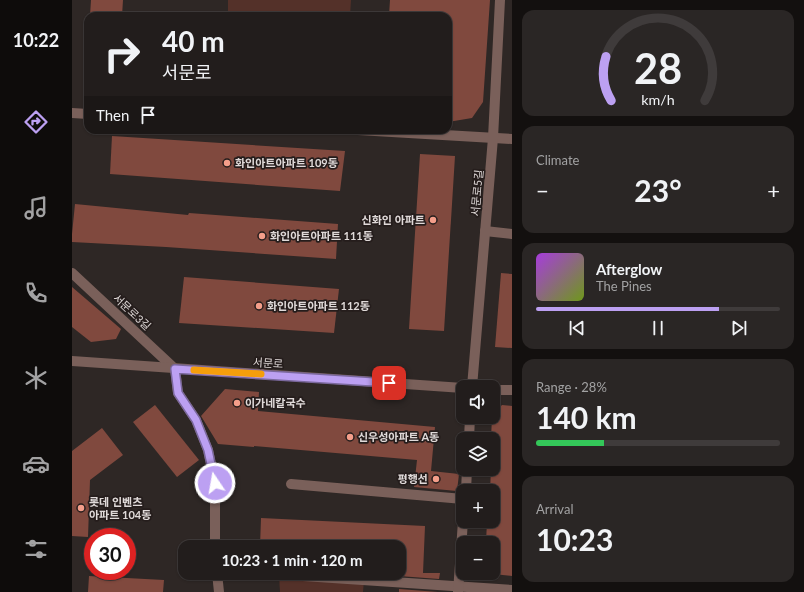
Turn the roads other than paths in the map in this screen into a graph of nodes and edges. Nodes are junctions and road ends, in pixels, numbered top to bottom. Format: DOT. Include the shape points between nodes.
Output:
graph roads {
  1 [pos="500,0"];
  2 [pos="72,113"];
  3 [pos="84,114"];
  4 [pos="426,134"];
  5 [pos="493,138"];
  6 [pos="512,139"];
  7 [pos="485,232"];
  8 [pos="512,234"];
  9 [pos="72,273"];
  10 [pos="72,362"];
  11 [pos="175,369"];
  12 [pos="473,380"];
  13 [pos="456,388"];
  14 [pos="500,390"];
  15 [pos="512,390"];
  16 [pos="291,484"];
  17 [pos="456,498"];
  18 [pos="463,528"];
  19 [pos="216,540"];
  20 [pos="218,580"];
  21 [pos="346,580"];
  22 [pos="458,589"];
  23 [pos="512,590"];
  24 [pos="219,592"];
  1 -- 5 [label="street, 서문로5길"];
  2 -- 3 [label="street"];
  4 -- 5 [label="street"];
  5 -- 6 [label="street"];
  5 -- 7 [label="street, 서문로5길"];
  7 -- 8 [label="street"];
  7 -- 12 [label="street, 서문로5길"];
  9 -- 11 [label="street, 서문로3길"];
  10 -- 11 [label="street, 서문로"];
  11 -- 13 [label="street, 서문로"];
  11 -- 19 [label="street" via="178,393 196,420 208,450 215,483"];
  14 -- 15 [label="street"];
  16 -- 17 [label="street"];
  18 -- 22 [label="street"];
  20 -- 24 [label="street"];
  21 -- 22 [label="street"];
  22 -- 23 [label="street"];
}
